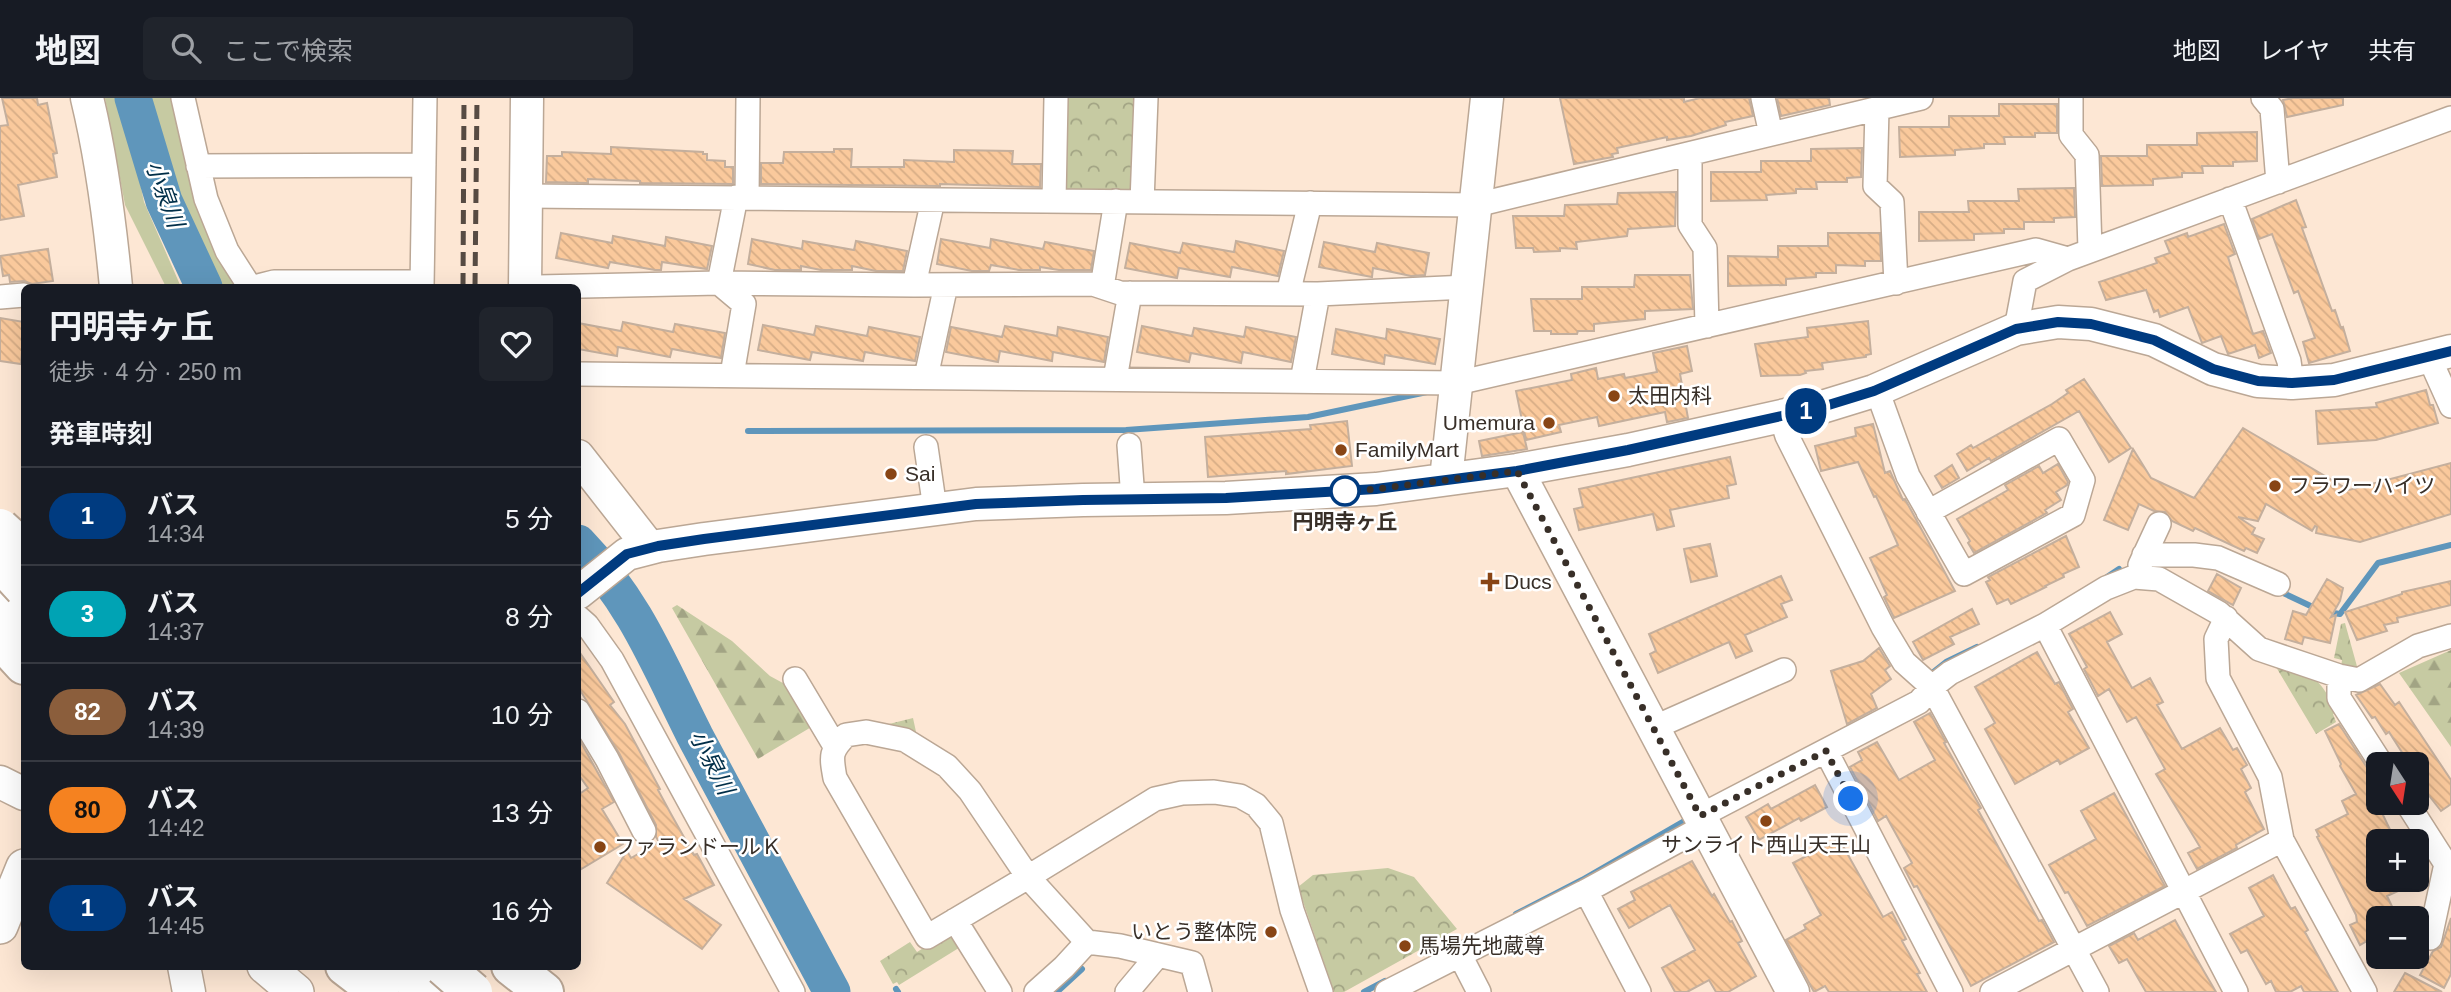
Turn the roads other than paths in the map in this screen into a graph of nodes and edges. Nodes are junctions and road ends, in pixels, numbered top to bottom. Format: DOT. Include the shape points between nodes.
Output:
graph roads {
  1 [pos="87,98"];
  2 [pos="183,98"];
  3 [pos="425,98"];
  4 [pos="527,98"];
  5 [pos="748,98"];
  6 [pos="1056,98"];
  7 [pos="1146,98"];
  8 [pos="1487,98"];
  9 [pos="1763,98"];
  10 [pos="1921,98"];
  11 [pos="2071,98"];
  12 [pos="2263,98"];
  13 [pos="1877,108"];
  14 [pos="2451,118"];
  15 [pos="1771,134"];
  16 [pos="1690,154"];
  17 [pos="424,165"];
  18 [pos="198,166"];
  19 [pos="2278,182"];
  20 [pos="526,195"];
  21 [pos="742,197"];
  22 [pos="2230,199"];
  23 [pos="933,200"];
  24 [pos="1054,201"];
  25 [pos="1116,201"];
  26 [pos="1142,202"];
  27 [pos="1310,203"];
  28 [pos="1476,205"];
  29 [pos="2090,250"];
  30 [pos="2068,259"];
  31 [pos="719,283"];
  32 [pos="1896,283"];
  33 [pos="116,284"];
  34 [pos="250,284"];
  35 [pos="266,284"];
  36 [pos="422,284"];
  37 [pos="525,284"];
  38 [pos="914,285"];
  39 [pos="946,285"];
  40 [pos="581,286"];
  41 [pos="1102,287"];
  42 [pos="1467,287"];
  43 [pos="1130,293"];
  44 [pos="1289,294"];
  45 [pos="1318,294"];
  46 [pos="21,295"];
  47 [pos="0,297"];
  48 [pos="1707,326"];
  49 [pos="2016,329"];
  50 [pos="2440,354"];
  51 [pos="581,374"];
  52 [pos="732,375"];
  53 [pos="926,377"];
  54 [pos="1115,379"];
  55 [pos="1302,381"];
  56 [pos="1457,383"];
  57 [pos="2292,383"];
  58 [pos="1877,390"];
  59 [pos="2451,406"];
  60 [pos="1781,417"];
  61 [pos="1129,445"];
  62 [pos="926,447"];
  63 [pos="581,461"];
  64 [pos="1517,471"];
  65 [pos="1447,479"];
  66 [pos="1133,499"];
  67 [pos="935,509"];
  68 [pos="1928,512"];
  69 [pos="2159,524"];
  70 [pos="0,527"];
  71 [pos="21,536"];
  72 [pos="21,547"];
  73 [pos="0,550"];
  74 [pos="639,551"];
  75 [pos="2144,555"];
  76 [pos="0,557"];
  77 [pos="0,562"];
  78 [pos="2134,578"];
  79 [pos="2278,584"];
  80 [pos="21,585"];
  81 [pos="581,591"];
  82 [pos="0,606"];
  83 [pos="21,608"];
  84 [pos="2226,618"];
  85 [pos="581,620"];
  86 [pos="2045,625"];
  87 [pos="21,628"];
  88 [pos="2451,636"];
  89 [pos="0,639"];
  90 [pos="21,662"];
  91 [pos="1784,670"];
  92 [pos="2339,676"];
  93 [pos="795,679"];
  94 [pos="1925,680"];
  95 [pos="581,716"];
  96 [pos="1653,728"];
  97 [pos="835,746"];
  98 [pos="1826,751"];
  99 [pos="2374,752"];
  100 [pos="0,782"];
  101 [pos="21,792"];
  102 [pos="2415,816"];
  103 [pos="1702,821"];
  104 [pos="644,831"];
  105 [pos="2282,840"];
  106 [pos="21,874"];
  107 [pos="1028,877"];
  108 [pos="1586,891"];
  109 [pos="2184,892"];
  110 [pos="955,920"];
  111 [pos="0,926"];
  112 [pos="2430,938"];
  113 [pos="1087,942"];
  114 [pos="2073,949"];
  115 [pos="1158,955"];
  116 [pos="1460,955"];
  117 [pos="185,970"];
  118 [pos="270,970"];
  119 [pos="335,970"];
  120 [pos="350,970"];
  121 [pos="402,970"];
  122 [pos="448,970"];
  123 [pos="510,970"];
  124 [pos="515,970"];
  125 [pos="540,970"];
  126 [pos="189,992"];
  127 [pos="296,992"];
  128 [pos="353,992"];
  129 [pos="379,992"];
  130 [pos="428,992"];
  131 [pos="473,992"];
  132 [pos="511,992"];
  133 [pos="544,992"];
  134 [pos="565,992"];
  135 [pos="793,992"];
  136 [pos="1000,992"];
  137 [pos="1036,992"];
  138 [pos="1127,992"];
  139 [pos="1200,992"];
  140 [pos="1321,992"];
  141 [pos="1387,992"];
  142 [pos="1479,992"];
  143 [pos="1639,992"];
  144 [pos="1793,992"];
  145 [pos="1951,992"];
  146 [pos="1992,992"];
  147 [pos="2096,992"];
  148 [pos="2236,992"];
  149 [pos="2365,992"];
  1 -- 33 [label="main road" via="98,141"];
  2 -- 18 [label="street"];
  3 -- 17 [label="street"];
  4 -- 20 [label="main road"];
  5 -- 21 [label="street"];
  6 -- 24 [label="street"];
  7 -- 26 [label="street"];
  8 -- 28 [label="main road"];
  9 -- 15 [label="street"];
  10 -- 13 [label="street"];
  11 -- 29 [label="street" via="2071,135 2087,155"];
  12 -- 19 [label="street" via="2272,109"];
  13 -- 15 [label="street"];
  13 -- 32 [label="street" via="1875,186 1892,202"];
  14 -- 19 [label="street"];
  15 -- 16 [label="street"];
  16 -- 28 [label="street"];
  16 -- 48 [label="street" via="1690,225 1705,248"];
  17 -- 18 [label="street"];
  17 -- 36 [label="street"];
  18 -- 34 [label="street" via="227,251"];
  19 -- 22 [label="street"];
  20 -- 21 [label="street"];
  20 -- 37 [label="main road"];
  21 -- 23 [label="street"];
  21 -- 31 [label="street"];
  22 -- 29 [label="street"];
  22 -- 57 [label="street" via="2289,361"];
  23 -- 24 [label="street"];
  23 -- 38 [label="street"];
  24 -- 25 [label="street"];
  25 -- 26 [label="street"];
  25 -- 41 [label="street"];
  26 -- 27 [label="street"];
  27 -- 28 [label="street"];
  27 -- 44 [label="street"];
  28 -- 42 [label="main road"];
  29 -- 30 [label="street"];
  30 -- 32 [label="street" via="2036,250"];
  30 -- 49 [label="street" via="2025,281"];
  31 -- 38 [label="street"];
  31 -- 40 [label="street"];
  31 -- 52 [label="street" via="744,304"];
  32 -- 48 [label="street"];
  35 -- 36 [label="street"];
  38 -- 39 [label="street"];
  39 -- 41 [label="street"];
  39 -- 53 [label="street"];
  41 -- 43 [label="street"];
  42 -- 45 [label="street"];
  42 -- 56 [label="main road"];
  43 -- 44 [label="street"];
  43 -- 54 [label="street"];
  44 -- 45 [label="street"];
  45 -- 55 [label="street"];
  46 -- 47 [label="street"];
  48 -- 56 [label="street"];
  49 -- 57 [label="main road" via="2058,322 2091,324 2154,340 2213,369 2258,381"];
  49 -- 58 [label="main road"];
  50 -- 57 [label="main road" via="2334,380"];
  50 -- 59 [label="street"];
  51 -- 52 [label="street"];
  52 -- 53 [label="street"];
  53 -- 54 [label="street"];
  54 -- 55 [label="street"];
  55 -- 56 [label="street"];
  56 -- 65 [label="main road"];
  58 -- 60 [label="main road"];
  58 -- 68 [label="street" via="1908,475"];
  60 -- 64 [label="main road"];
  60 -- 94 [label="street" via="1883,627 1904,662"];
  61 -- 66 [label="street"];
  62 -- 67 [label="street"];
  63 -- 74 [label="main road"];
  64 -- 65 [label="main road"];
  64 -- 96 [label="main road"];
  65 -- 66 [label="main road" via="1376,489"];
  66 -- 67 [label="main road"];
  67 -- 74 [label="main road"];
  68 -- 68 [label="street" via="1964,574 2073,515 2083,480 2059,439"];
  69 -- 75 [label="street"];
  70 -- 72 [label="highway, bridge"];
  71 -- 73 [label="main road"];
  74 -- 81 [label="main road"];
  75 -- 78 [label="street"];
  75 -- 79 [label="street" via="2218,558"];
  76 -- 83 [label="main road"];
  77 -- 80 [label="highway, bridge"];
  78 -- 84 [label="street" via="2159,579"];
  78 -- 86 [label="street" via="2106,588"];
  82 -- 87 [label="highway"];
  84 -- 92 [label="street" via="2259,649"];
  84 -- 105 [label="street" via="2216,639 2218,678 2270,777"];
  85 -- 135 [label="street" via="612,660"];
  86 -- 94 [label="street" via="1950,673"];
  86 -- 109 [label="street"];
  88 -- 92 [label="street" via="2418,646 2358,680"];
  89 -- 90 [label="highway"];
  91 -- 96 [label="street"];
  92 -- 99 [label="street" via="2339,698"];
  93 -- 97 [label="street"];
  94 -- 98 [label="street" via="1919,702"];
  94 -- 114 [label="street"];
  95 -- 104 [label="street"];
  96 -- 103 [label="main road"];
  97 -- 107 [label="street" via="846,735 866,732 905,740 947,766 970,791"];
  97 -- 110 [label="street" via="831,758 835,778 927,937"];
  98 -- 103 [label="street"];
  98 -- 145 [label="street"];
  100 -- 101 [label="main road"];
  102 -- 112 [label="street" via="2446,864"];
  103 -- 108 [label="street"];
  103 -- 144 [label="main road"];
  105 -- 109 [label="street"];
  105 -- 149 [label="street"];
  106 -- 111 [label="main road"];
  107 -- 110 [label="street"];
  107 -- 113 [label="street"];
  107 -- 140 [label="street" via="1154,799 1182,793 1240,796 1256,805 1271,823 1292,910"];
  108 -- 116 [label="street"];
  108 -- 143 [label="street"];
  109 -- 114 [label="street"];
  109 -- 148 [label="street"];
  110 -- 136 [label="street"];
  113 -- 115 [label="street"];
  113 -- 137 [label="street"];
  114 -- 146 [label="street"];
  114 -- 147 [label="street"];
  115 -- 138 [label="street"];
  115 -- 139 [label="street" via="1192,962"];
  116 -- 141 [label="street"];
  116 -- 142 [label="street"];
  117 -- 126 [label="main road"];
  118 -- 127 [label="main road"];
  119 -- 128 [label="highway"];
  120 -- 129 [label="highway"];
  121 -- 130 [label="highway"];
  122 -- 131 [label="highway, bridge"];
  123 -- 132 [label="main road"];
  124 -- 133 [label="highway"];
  125 -- 134 [label="highway"];
}
